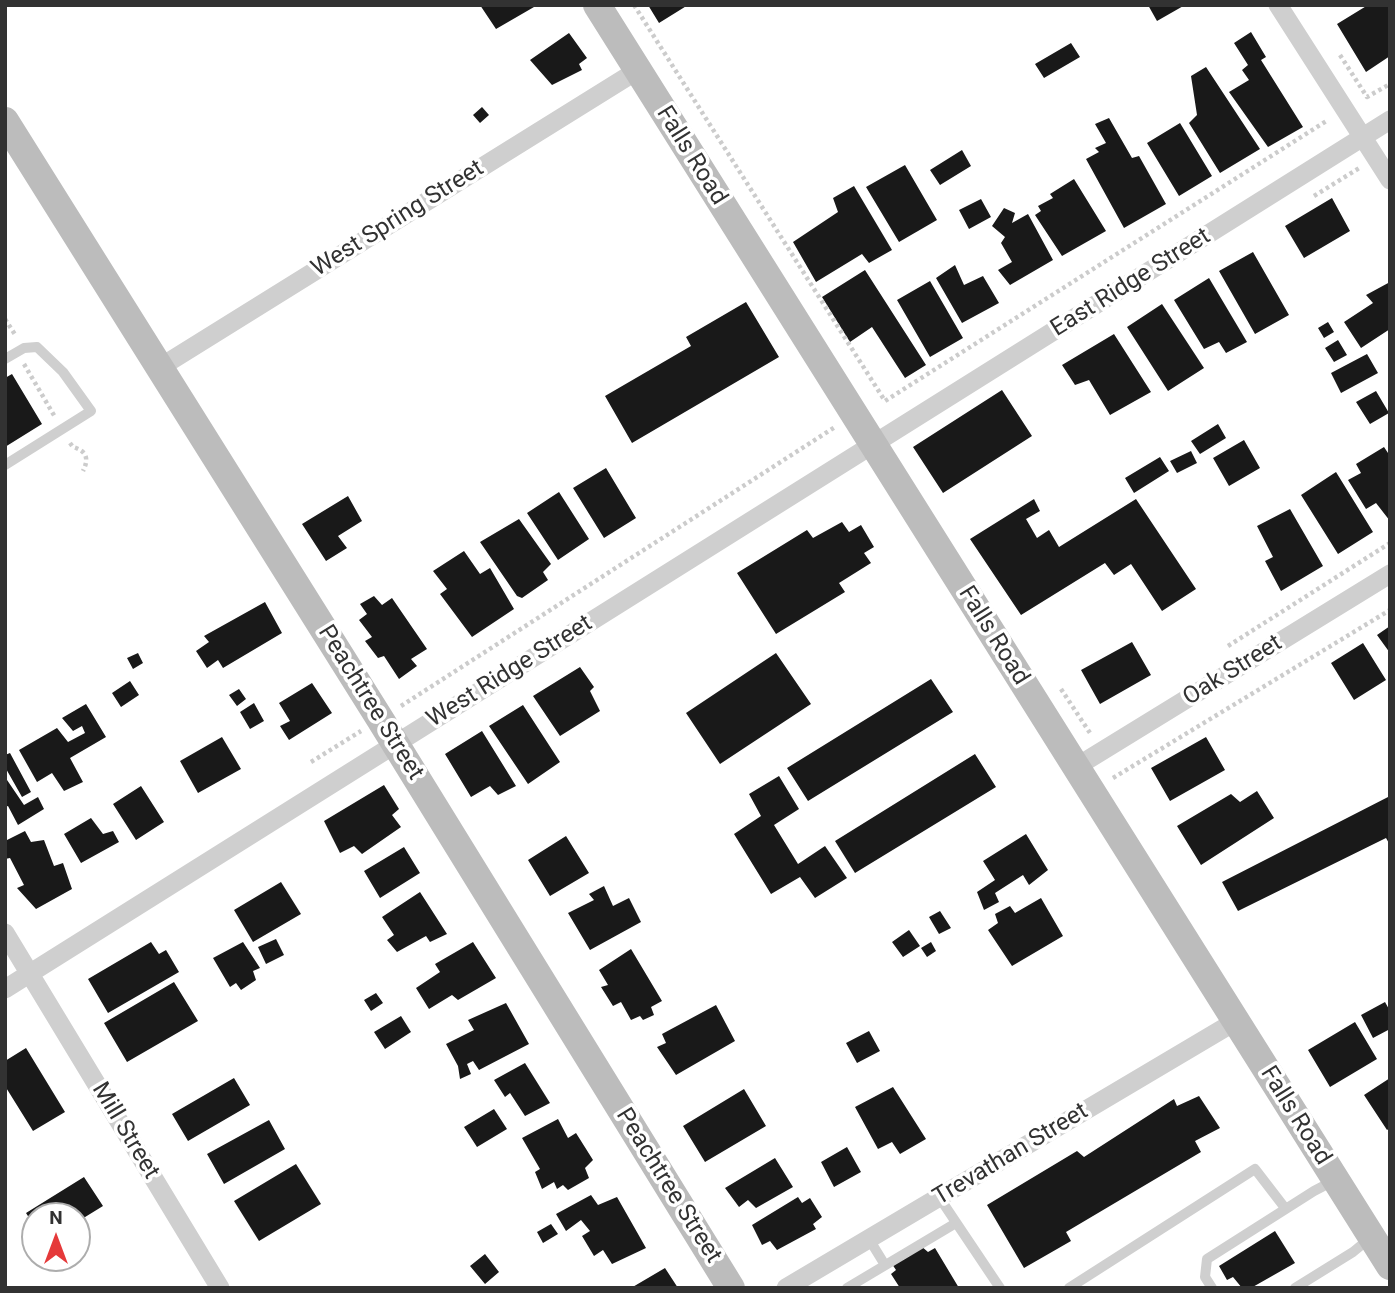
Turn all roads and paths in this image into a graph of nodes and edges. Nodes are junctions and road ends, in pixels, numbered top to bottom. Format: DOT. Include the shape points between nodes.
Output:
graph roads {
  1 [pos="597,5"];
  2 [pos="634,5"];
  3 [pos="1278,5"];
  4 [pos="1340,55"];
  5 [pos="678,76"];
  6 [pos="645,81"];
  7 [pos="1390,84"];
  8 [pos="1329,119"];
  9 [pos="1390,120"];
  10 [pos="5,121"];
  11 [pos="1363,137"];
  12 [pos="1376,158"];
  13 [pos="1390,180"];
  14 [pos="1305,202"];
  15 [pos="5,319"];
  16 [pos="19,347"];
  17 [pos="5,359"];
  18 [pos="21,359"];
  19 [pos="159,368"];
  20 [pos="835,427"];
  21 [pos="62,430"];
  22 [pos="873,445"];
  23 [pos="5,466"];
  24 [pos="83,471"];
  25 [pos="1390,543"];
  26 [pos="1390,574"];
  27 [pos="1390,610"];
  28 [pos="1216,653"];
  29 [pos="1059,687"];
  30 [pos="380,719"];
  31 [pos="1100,726"];
  32 [pos="395,744"];
  33 [pos="311,762"];
  34 [pos="1076,767"];
  35 [pos="1120,790"];
  36 [pos="5,933"];
  37 [pos="30,974"];
  38 [pos="5,989"];
  39 [pos="1236,1021"];
  40 [pos="1335,1180"];
  41 [pos="939,1197"];
  42 [pos="1286,1208"];
  43 [pos="956,1223"];
  44 [pos="1371,1237"];
  45 [pos="869,1239"];
  46 [pos="885,1265"];
  47 [pos="1390,1266"];
  48 [pos="220,1288"];
  49 [pos="731,1288"];
  50 [pos="786,1288"];
  51 [pos="847,1288"];
  52 [pos="1000,1288"];
  53 [pos="1069,1288"];
  54 [pos="1212,1288"];
  55 [pos="1295,1288"];
  1 -- 6 [label="main road, Falls Road"];
  2 -- 5 [label="path"];
  3 -- 11 [label="street"];
  4 -- 7 [label="path" via="1367,97"];
  5 -- 6 [label="path"];
  5 -- 8 [label="path" via="885,401"];
  6 -- 19 [label="street, West Spring Street"];
  6 -- 22 [label="main road, Falls Road"];
  9 -- 11 [label="street, East Ridge Street"];
  10 -- 19 [label="main road, Peachtree Street"];
  11 -- 12 [label="street"];
  11 -- 22 [label="street, East Ridge Street"];
  12 -- 13 [label="street"];
  12 -- 14 [label="path"];
  15 -- 16 [label="path"];
  17 -- 21 [label="lane" via="24,348 37,347 63,372 91,411"];
  18 -- 21 [label="path"];
  19 -- 30 [label="main road, Peachtree Street"];
  20 -- 30 [label="path"];
  21 -- 23 [label="lane"];
  21 -- 24 [label="path" via="73,447 86,455"];
  22 -- 32 [label="street, West Ridge Street"];
  22 -- 34 [label="main road, Falls Road"];
  25 -- 28 [label="path"];
  26 -- 34 [label="street, Oak Street"];
  27 -- 35 [label="path" via="1112,778"];
  29 -- 31 [label="path" via="1089,733"];
  30 -- 32 [label="main road, Peachtree Street"];
  30 -- 33 [label="path"];
  32 -- 37 [label="street, West Ridge Street"];
  32 -- 49 [label="main road, Peachtree Street"];
  34 -- 39 [label="main road, Falls Road"];
  36 -- 37 [label="street, Mill Street"];
  37 -- 38 [label="street, West Ridge Street"];
  37 -- 48 [label="street, Mill Street"];
  39 -- 40 [label="main road, Falls Road"];
  39 -- 41 [label="street, Trevathan Street"];
  40 -- 42 [label="lane"];
  40 -- 44 [label="main road, Falls Road"];
  41 -- 43 [label="lane"];
  41 -- 45 [label="street, Trevathan Street"];
  42 -- 53 [label="lane" via="1255,1169"];
  42 -- 54 [label="lane" via="1207,1259 1205,1277"];
  43 -- 46 [label="lane"];
  43 -- 52 [label="lane"];
  44 -- 47 [label="main road, Falls Road"];
  44 -- 55 [label="lane"];
  45 -- 46 [label="lane"];
  45 -- 50 [label="street, Trevathan Street"];
  46 -- 51 [label="lane"];
}
